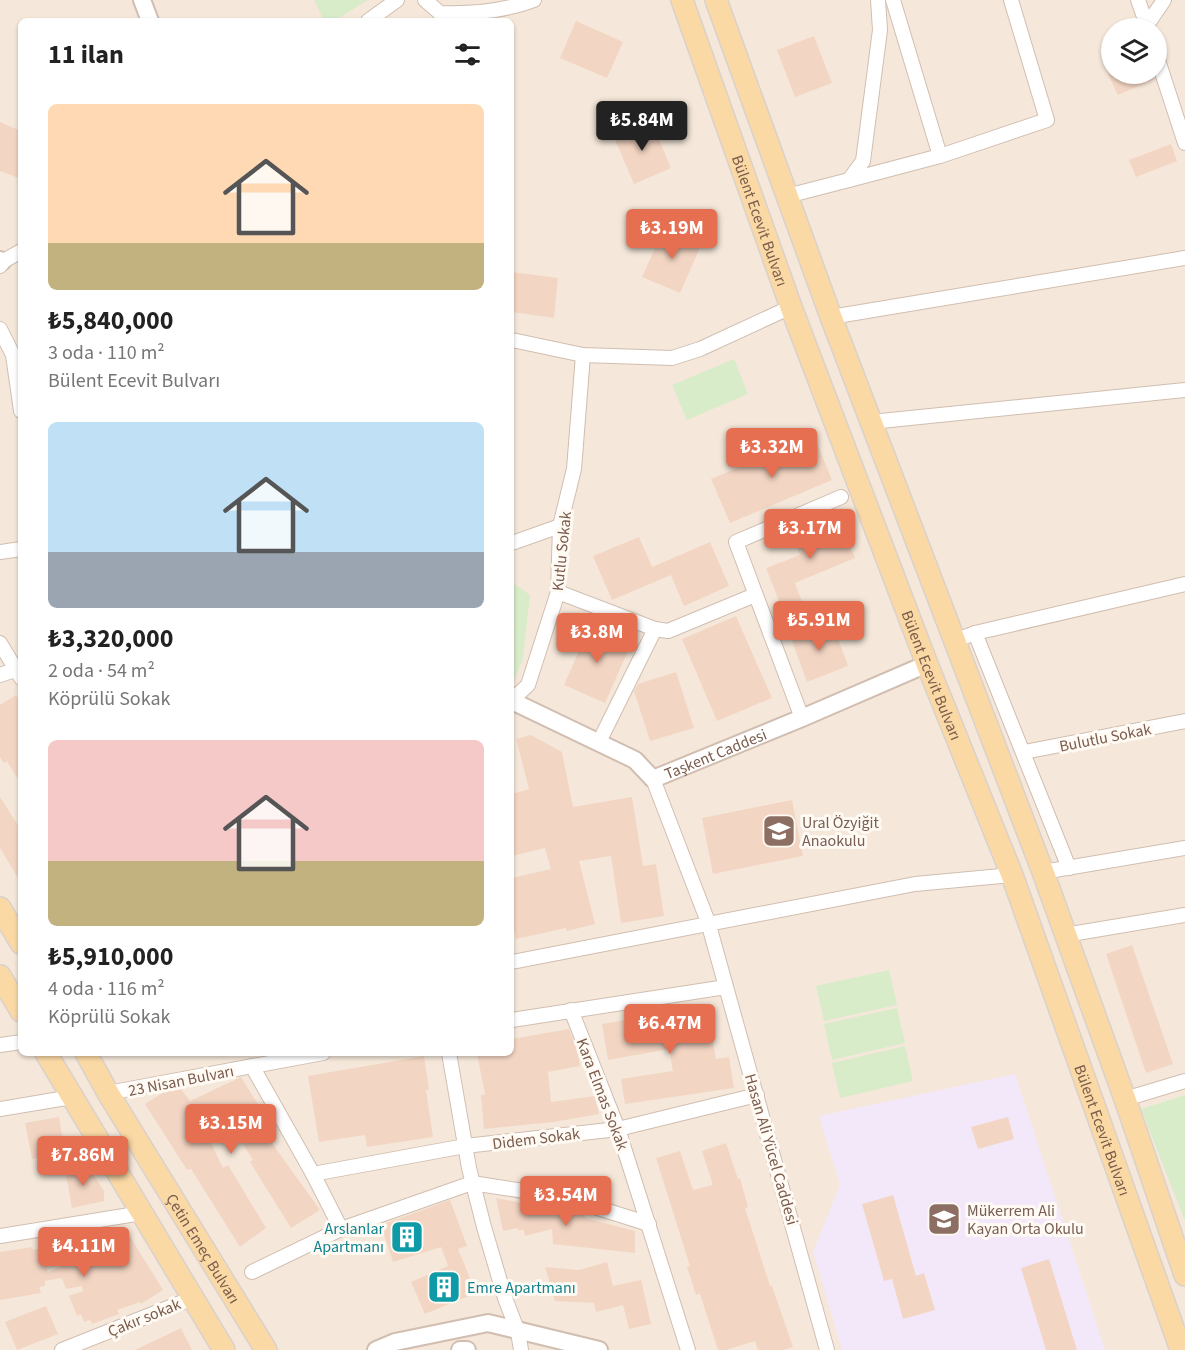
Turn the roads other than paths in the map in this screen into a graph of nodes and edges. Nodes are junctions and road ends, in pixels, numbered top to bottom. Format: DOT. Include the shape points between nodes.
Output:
graph roads {
  1 [pos="142,0"];
  2 [pos="398,0"];
  3 [pos="425,0"];
  4 [pos="534,0"];
  5 [pos="682,0"];
  6 [pos="717,0"];
  7 [pos="878,0"];
  8 [pos="893,0"];
  9 [pos="1011,0"];
  10 [pos="1138,0"];
  11 [pos="1164,0"];
  12 [pos="149,18"];
  13 [pos="372,18"];
  14 [pos="1145,18"];
  15 [pos="1153,18"];
  16 [pos="1166,84"];
  17 [pos="1185,143"];
  18 [pos="940,156"];
  19 [pos="849,180"];
  20 [pos="787,196"];
  21 [pos="18,253"];
  22 [pos="1185,258"];
  23 [pos="1,263"];
  24 [pos="791,307"];
  25 [pos="831,317"];
  26 [pos="0,329"];
  27 [pos="514,340"];
  28 [pos="583,355"];
  29 [pos="18,390"];
  30 [pos="1185,390"];
  31 [pos="870,422"];
  32 [pos="841,497"];
  33 [pos="560,526"];
  34 [pos="514,542"];
  35 [pos="18,549"];
  36 [pos="0,552"];
  37 [pos="1185,585"];
  38 [pos="558,592"];
  39 [pos="755,595"];
  40 [pos="655,629"];
  41 [pos="975,633"];
  42 [pos="954,641"];
  43 [pos="0,643"];
  44 [pos="927,664"];
  45 [pos="18,670"];
  46 [pos="18,672"];
  47 [pos="0,675"];
  48 [pos="514,698"];
  49 [pos="514,701"];
  50 [pos="802,718"];
  51 [pos="1185,722"];
  52 [pos="599,742"];
  53 [pos="1024,752"];
  54 [pos="652,779"];
  55 [pos="1185,848"];
  56 [pos="1069,868"];
  57 [pos="1043,872"];
  58 [pos="1012,875"];
  59 [pos="0,908"];
  60 [pos="1185,915"];
  61 [pos="708,922"];
  62 [pos="1065,935"];
  63 [pos="18,938"];
  64 [pos="514,962"];
  65 [pos="0,976"];
  66 [pos="726,987"];
  67 [pos="18,1006"];
  68 [pos="571,1010"];
  69 [pos="514,1020"];
  70 [pos="18,1043"];
  71 [pos="0,1046"];
  72 [pos="48,1056"];
  73 [pos="88,1056"];
  74 [pos="307,1056"];
  75 [pos="450,1056"];
  76 [pos="252,1066"];
  77 [pos="1185,1080"];
  78 [pos="108,1094"];
  79 [pos="757,1095"];
  80 [pos="72,1097"];
  81 [pos="1125,1099"];
  82 [pos="0,1109"];
  83 [pos="618,1129"];
  84 [pos="465,1146"];
  85 [pos="313,1174"];
  86 [pos="472,1183"];
  87 [pos="142,1213"];
  88 [pos="650,1224"];
  89 [pos="341,1229"];
  90 [pos="0,1236"];
  91 [pos="252,1272"];
  92 [pos="1185,1275"];
  93 [pos="193,1298"];
  94 [pos="518,1332"];
  95 [pos="62,1350"];
  96 [pos="224,1350"];
  97 [pos="266,1350"];
  98 [pos="376,1350"];
  99 [pos="460,1350"];
  100 [pos="467,1350"];
  101 [pos="521,1350"];
  102 [pos="599,1350"];
  103 [pos="688,1350"];
  104 [pos="827,1350"];
  105 [pos="1181,1350"];
  1 -- 12 [label="street"];
  2 -- 13 [label="street"];
  3 -- 4 [label="street" via="440,13 460,13 519,6"];
  5 -- 24 [label="main road, Bülent Ecevit Bulvarı"];
  6 -- 20 [label="main road, Bülent Ecevit Bulvarı"];
  7 -- 19 [label="street" via="880,30 863,161"];
  8 -- 18 [label="street"];
  9 -- 18 [label="street" via="1047,120"];
  10 -- 14 [label="street"];
  11 -- 15 [label="street"];
  16 -- 17 [label="street"];
  18 -- 19 [label="street"];
  19 -- 20 [label="street"];
  20 -- 25 [label="main road, Bülent Ecevit Bulvarı"];
  21 -- 23 [label="street"];
  22 -- 25 [label="street"];
  24 -- 28 [label="street" via="700,350 672,358"];
  24 -- 44 [label="main road, Bülent Ecevit Bulvarı"];
  25 -- 31 [label="main road, Bülent Ecevit Bulvarı"];
  26 -- 29 [label="street" via="13,355"];
  27 -- 28 [label="street"];
  28 -- 33 [label="street, Kutlu Sokak" via="574,469"];
  30 -- 31 [label="street"];
  31 -- 42 [label="main road, Bülent Ecevit Bulvarı"];
  32 -- 39 [label="street" via="736,542"];
  33 -- 34 [label="street"];
  33 -- 38 [label="street, Kutlu Sokak"];
  35 -- 36 [label="street"];
  37 -- 41 [label="street"];
  38 -- 40 [label="street"];
  38 -- 48 [label="street, Kutlu Sokak" via="528,685"];
  39 -- 40 [label="street" via="668,631"];
  39 -- 50 [label="street"];
  40 -- 52 [label="street"];
  41 -- 42 [label="street"];
  41 -- 53 [label="street"];
  42 -- 57 [label="main road, Bülent Ecevit Bulvarı"];
  43 -- 45 [label="street"];
  44 -- 50 [label="street, Taşkent Caddesi"];
  44 -- 58 [label="main road, Bülent Ecevit Bulvarı"];
  46 -- 47 [label="street"];
  49 -- 52 [label="street, Taşkent Caddesi"];
  50 -- 54 [label="street, Taşkent Caddesi"];
  51 -- 53 [label="street, Bulutlu Sokak"];
  52 -- 54 [label="street, Taşkent Caddesi" via="635,760"];
  53 -- 56 [label="street"];
  54 -- 61 [label="street, Hasan Ali Yücel Caddesi"];
  55 -- 56 [label="street"];
  56 -- 57 [label="street"];
  57 -- 62 [label="main road, Bülent Ecevit Bulvarı"];
  58 -- 61 [label="street" via="915,884"];
  58 -- 105 [label="main road, Bülent Ecevit Bulvarı"];
  59 -- 63 [label="main road"];
  60 -- 62 [label="street"];
  61 -- 64 [label="street"];
  61 -- 66 [label="street, Hasan Ali Yücel Caddesi"];
  62 -- 81 [label="main road, Bülent Ecevit Bulvarı"];
  65 -- 67 [label="main road"];
  66 -- 68 [label="street"];
  66 -- 79 [label="street, Hasan Ali Yücel Caddesi"];
  68 -- 69 [label="street"];
  68 -- 83 [label="street, Kara Elmas Sokak"];
  70 -- 71 [label="street"];
  72 -- 80 [label="main road, Çetin Emeç Bulvarı"];
  73 -- 78 [label="main road, Çetin Emeç Bulvarı"];
  74 -- 76 [label="street, 23 Nisan Bulvarı"];
  75 -- 84 [label="street"];
  76 -- 78 [label="street, 23 Nisan Bulvarı"];
  76 -- 85 [label="street"];
  77 -- 81 [label="street"];
  78 -- 97 [label="main road, Çetin Emeç Bulvarı"];
  79 -- 83 [label="street, Didem Sokak"];
  79 -- 104 [label="street, Hasan Ali Yücel Caddesi"];
  80 -- 82 [label="street"];
  80 -- 87 [label="main road, Çetin Emeç Bulvarı"];
  81 -- 92 [label="main road, Bülent Ecevit Bulvarı"];
  83 -- 84 [label="street, Didem Sokak"];
  83 -- 88 [label="street, Kara Elmas Sokak"];
  84 -- 85 [label="street, Didem Sokak"];
  84 -- 86 [label="street"];
  85 -- 89 [label="street"];
  86 -- 88 [label="street" via="563,1197"];
  86 -- 89 [label="street"];
  86 -- 94 [label="street"];
  87 -- 90 [label="street"];
  87 -- 93 [label="main road, Çetin Emeç Bulvarı"];
  88 -- 103 [label="street, Kara Elmas Sokak"];
  89 -- 91 [label="street"];
  93 -- 95 [label="street, Çakır sokak"];
  93 -- 96 [label="main road, Çetin Emeç Bulvarı"];
  94 -- 98 [label="street" via="488,1323 395,1342"];
  94 -- 101 [label="street"];
  94 -- 102 [label="street"];
  99 -- 100 [label="street"];
}
